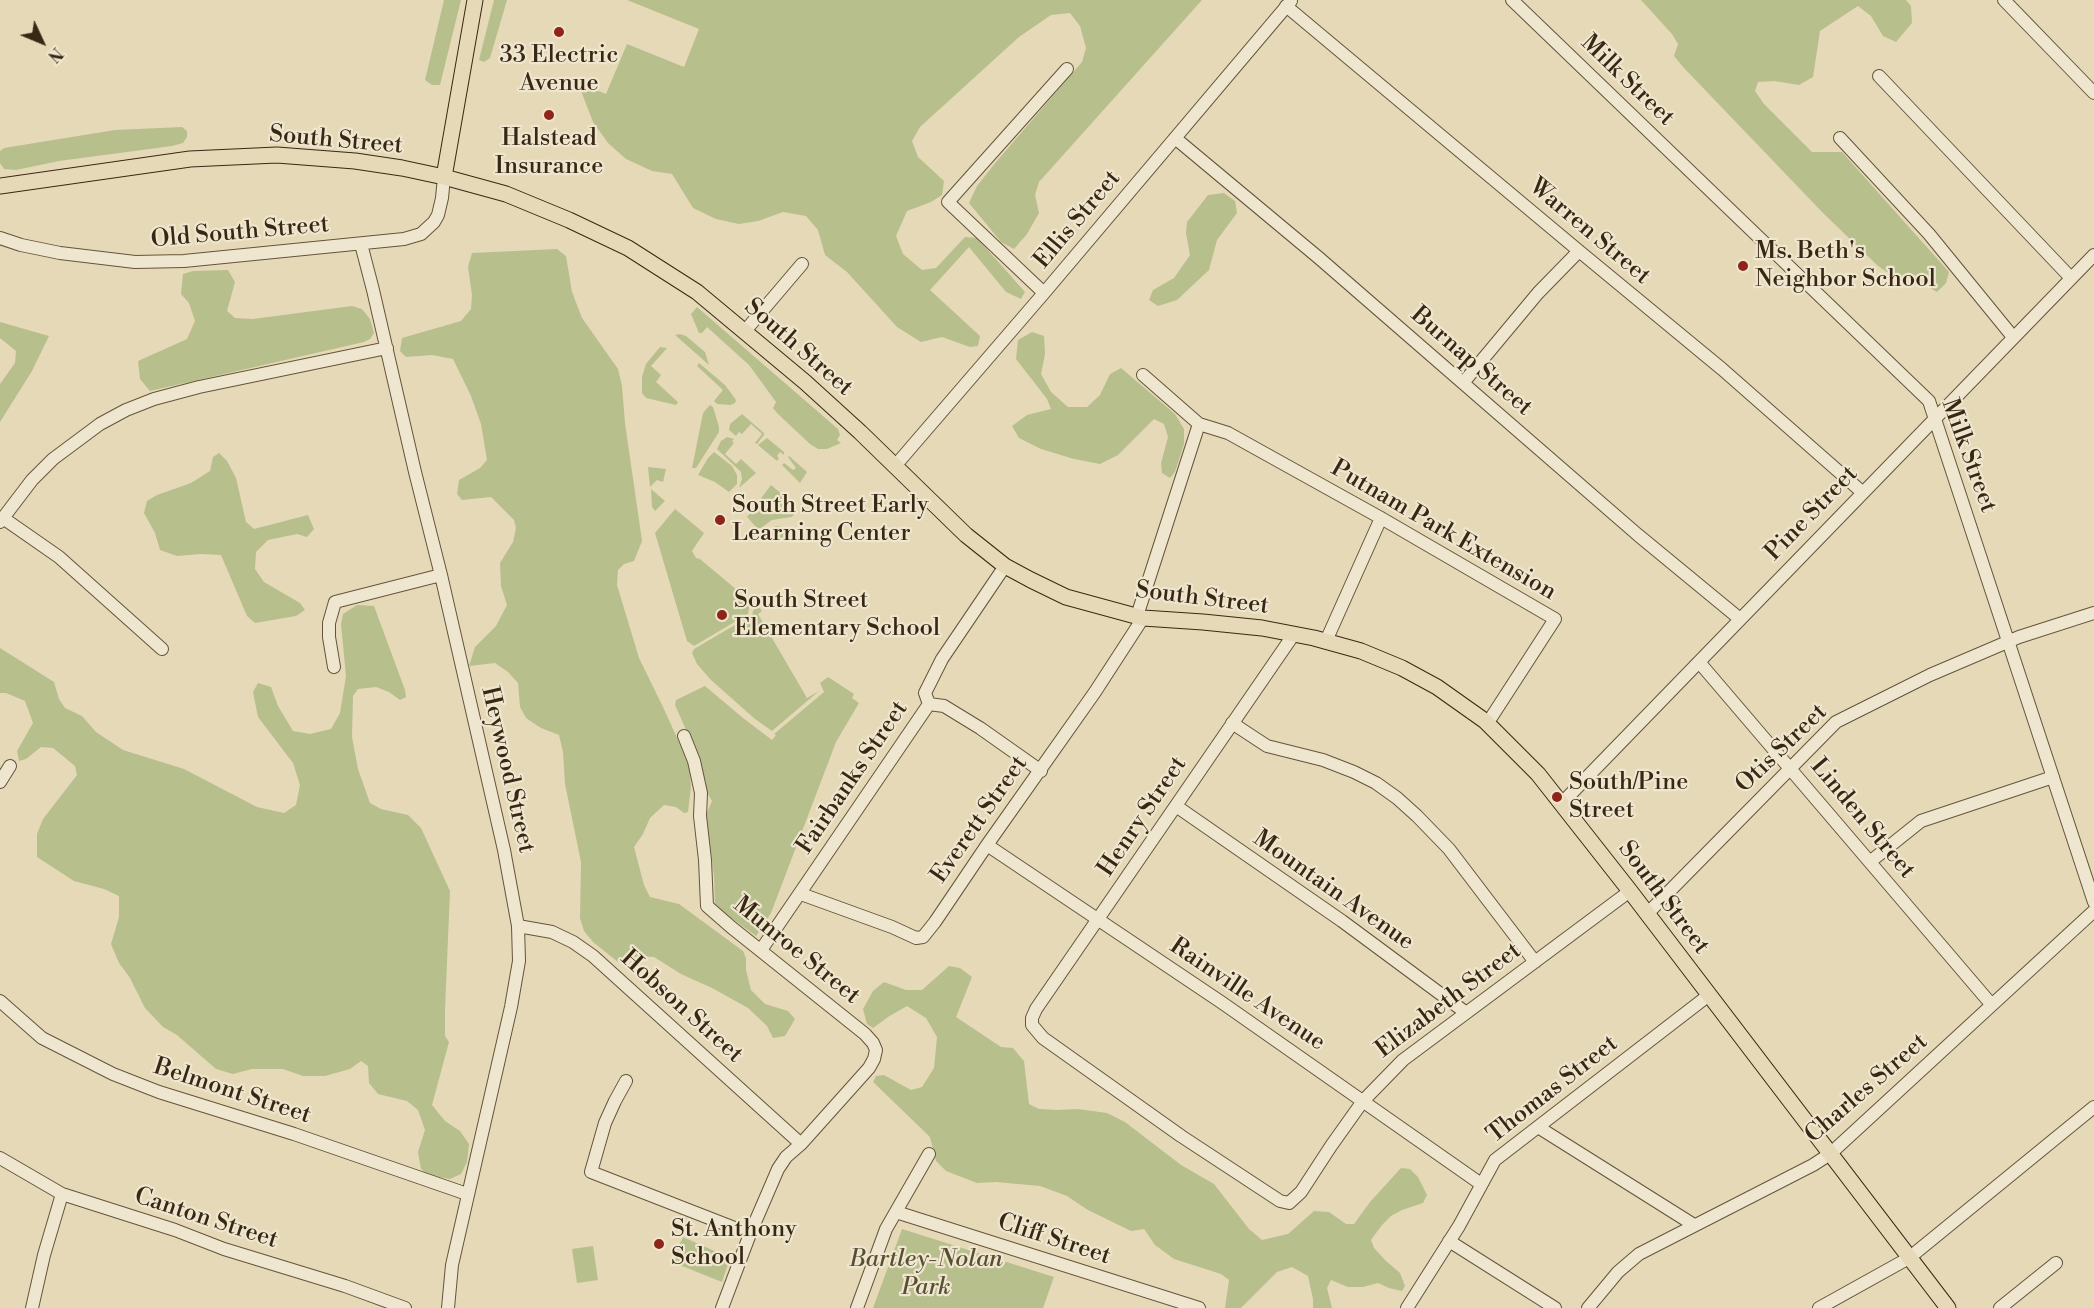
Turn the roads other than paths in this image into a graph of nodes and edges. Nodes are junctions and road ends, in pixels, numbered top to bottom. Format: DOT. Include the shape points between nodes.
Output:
graph roads {
  1 [pos="475,0"];
  2 [pos="1512,0"];
  3 [pos="2004,0"];
  4 [pos="1289,3"];
  5 [pos="1067,69"];
  6 [pos="1879,76"];
  7 [pos="2094,93"];
  8 [pos="1175,138"];
  9 [pos="1840,138"];
  10 [pos="444,177"];
  11 [pos="0,186"];
  12 [pos="2,242"];
  13 [pos="361,244"];
  14 [pos="1579,251"];
  15 [pos="2094,255"];
  16 [pos="802,264"];
  17 [pos="2071,278"];
  18 [pos="1044,293"];
  19 [pos="745,331"];
  20 [pos="2013,337"];
  21 [pos="387,348"];
  22 [pos="1143,375"];
  23 [pos="1463,383"];
  24 [pos="1935,417"];
  25 [pos="1199,424"];
  26 [pos="894,466"];
  27 [pos="1863,492"];
  28 [pos="1381,518"];
  29 [pos="1,520"];
  30 [pos="1005,566"];
  31 [pos="441,575"];
  32 [pos="2094,613"];
  33 [pos="1140,617"];
  34 [pos="1740,619"];
  35 [pos="1294,634"];
  36 [pos="1326,641"];
  37 [pos="2009,642"];
  38 [pos="162,649"];
  39 [pos="1699,662"];
  40 [pos="334,667"];
  41 [pos="929,704"];
  42 [pos="1232,723"];
  43 [pos="1487,724"];
  44 [pos="684,736"];
  45 [pos="10,766"];
  46 [pos="1791,767"];
  47 [pos="1041,771"];
  48 [pos="2053,777"];
  49 [pos="0,782"];
  50 [pos="1562,803"];
  51 [pos="1176,806"];
  52 [pos="987,844"];
  53 [pos="1871,861"];
  54 [pos="1630,891"];
  55 [pos="801,894"];
  56 [pos="2094,902"];
  57 [pos="2094,911"];
  58 [pos="1647,914"];
  59 [pos="1099,919"];
  60 [pos="518,926"];
  61 [pos="761,950"];
  62 [pos="1535,962"];
  63 [pos="1709,995"];
  64 [pos="0,1001"];
  65 [pos="1991,1004"];
  66 [pos="1465,1012"];
  67 [pos="1032,1025"];
  68 [pos="626,1081"];
  69 [pos="1363,1101"];
  70 [pos="2094,1107"];
  71 [pos="1538,1127"];
  72 [pos="801,1144"];
  73 [pos="929,1154"];
  74 [pos="1830,1154"];
  75 [pos="0,1158"];
  76 [pos="1481,1184"];
  77 [pos="62,1194"];
  78 [pos="467,1194"];
  79 [pos="896,1212"];
  80 [pos="1694,1226"];
  81 [pos="750,1234"];
  82 [pos="1449,1241"];
  83 [pos="1909,1258"];
  84 [pos="2056,1263"];
  85 [pos="399,1307"];
  86 [pos="32,1308"];
  87 [pos="448,1308"];
  88 [pos="722,1308"];
  89 [pos="857,1308"];
  90 [pos="1199,1308"];
  91 [pos="1407,1308"];
  92 [pos="1555,1308"];
  93 [pos="1588,1308"];
  94 [pos="1819,1308"];
  95 [pos="1948,1308"];
  96 [pos="2000,1308"];
  1 -- 10 [label="main road"];
  2 -- 24 [label="street, Milk Street" via="1926,398"];
  3 -- 7 [label="street"];
  4 -- 8 [label="street, Ellis Street"];
  4 -- 14 [label="street, Warren Street"];
  5 -- 18 [label="street" via="948,202"];
  6 -- 17 [label="street"];
  8 -- 18 [label="street, Ellis Street"];
  8 -- 23 [label="street, Burnap Street"];
  9 -- 20 [label="street" via="1929,234"];
  10 -- 11 [label="main road, South Street" via="355,161 277,155 160,163"];
  10 -- 13 [label="street, Old South Street" via="438,215 426,231 404,239"];
  10 -- 19 [label="main road, South Street" via="506,194 628,248 676,277"];
  12 -- 13 [label="street, Old South Street" via="135,262"];
  13 -- 21 [label="street, Heywood Street"];
  14 -- 23 [label="street" via="1538,293"];
  14 -- 27 [label="street, Warren Street"];
  15 -- 17 [label="street, Pine Street"];
  16 -- 19 [label="street"];
  17 -- 20 [label="street, Pine Street"];
  18 -- 26 [label="street, Ellis Street"];
  19 -- 26 [label="main road, South Street"];
  20 -- 24 [label="street, Pine Street"];
  21 -- 29 [label="street" via="154,399 100,424 52,459"];
  21 -- 31 [label="street, Heywood Street"];
  22 -- 25 [label="street"];
  23 -- 34 [label="street, Burnap Street"];
  24 -- 27 [label="street, Pine Street"];
  24 -- 37 [label="street, Milk Street"];
  25 -- 28 [label="street, Putnam Park Extension" via="1228,433"];
  25 -- 33 [label="street, Everett Street"];
  26 -- 30 [label="main road, South Street" via="966,535"];
  27 -- 34 [label="street, Pine Street"];
  28 -- 36 [label="street"];
  28 -- 43 [label="street, Putnam Park Extension" via="1555,619"];
  29 -- 38 [label="street" via="59,557"];
  30 -- 33 [label="main road, South Street" via="1066,597"];
  30 -- 41 [label="street, Fairbanks Street" via="942,659 925,693"];
  31 -- 40 [label="street" via="334,602 329,623"];
  31 -- 60 [label="street, Heywood Street"];
  32 -- 37 [label="street, Otis Street"];
  33 -- 35 [label="main road, South Street"];
  33 -- 47 [label="street, Everett Street"];
  34 -- 39 [label="street, Pine Street"];
  35 -- 36 [label="main road, South Street"];
  35 -- 42 [label="street, Henry Street"];
  36 -- 43 [label="main road, South Street" via="1401,668 1457,700"];
  37 -- 46 [label="street, Otis Street" via="1930,675 1840,720"];
  37 -- 48 [label="street, Milk Street"];
  39 -- 46 [label="street, Linden Street"];
  39 -- 50 [label="street, Pine Street"];
  41 -- 47 [label="street" via="944,706"];
  41 -- 55 [label="street, Fairbanks Street"];
  42 -- 51 [label="street, Henry Street"];
  42 -- 62 [label="street" via="1267,746 1333,764 1391,793 1449,849"];
  43 -- 50 [label="main road, South Street" via="1516,750"];
  44 -- 61 [label="street, Munroe Street" via="701,793 706,902"];
  45 -- 49 [label="street"];
  46 -- 53 [label="street, Linden Street"];
  46 -- 58 [label="street, Otis Street"];
  47 -- 52 [label="street, Everett Street"];
  48 -- 53 [label="street" via="1921,821"];
  48 -- 56 [label="street, Milk Street"];
  50 -- 54 [label="main road, South Street"];
  51 -- 59 [label="street, Henry Street"];
  51 -- 66 [label="street, Mountain Avenue"];
  52 -- 55 [label="street, Everett Street" via="936,922 920,938"];
  52 -- 59 [label="street, Rainville Avenue"];
  53 -- 65 [label="street, Linden Street"];
  54 -- 58 [label="main road, South Street"];
  54 -- 62 [label="street, Elizabeth Street"];
  55 -- 61 [label="street, Fairbanks Street"];
  57 -- 65 [label="street, Charles Street"];
  58 -- 63 [label="main road, South Street"];
  59 -- 67 [label="street, Henry Street" via="1036,1009"];
  59 -- 69 [label="street, Rainville Avenue"];
  60 -- 72 [label="street, Hobson Street" via="552,932 593,956"];
  60 -- 78 [label="street, Heywood Street" via="519,961 511,1007"];
  61 -- 72 [label="street, Munroe Street" via="865,1034 875,1052 869,1068"];
  62 -- 66 [label="street, Elizabeth Street"];
  63 -- 71 [label="street, Thomas Street"];
  63 -- 74 [label="main road, South Street"];
  64 -- 78 [label="street, Belmont Street" via="42,1038 113,1074"];
  65 -- 74 [label="street, Charles Street"];
  66 -- 69 [label="street, Elizabeth Street" via="1403,1060"];
  67 -- 69 [label="street, Elizabeth Street" via="1043,1038 1136,1106 1285,1202 1294,1201 1301,1192"];
  68 -- 81 [label="street" via="605,1123 591,1172"];
  69 -- 76 [label="street, Rainville Avenue"];
  70 -- 83 [label="street"];
  71 -- 76 [label="street, Thomas Street" via="1496,1160"];
  71 -- 80 [label="street"];
  72 -- 81 [label="street" via="778,1169"];
  73 -- 79 [label="street"];
  74 -- 80 [label="street, Charles Street"];
  74 -- 83 [label="main road, South Street"];
  75 -- 77 [label="street, Canton Street"];
  76 -- 82 [label="street, Thomas Street"];
  77 -- 85 [label="street, Canton Street"];
  77 -- 86 [label="street"];
  78 -- 87 [label="street, Heywood Street" via="452,1265"];
  79 -- 89 [label="street"];
  79 -- 90 [label="street, Cliff Street"];
  80 -- 93 [label="street, Charles Street" via="1632,1259"];
  81 -- 88 [label="street"];
  82 -- 91 [label="street, Thomas Street"];
  82 -- 92 [label="street"];
  83 -- 94 [label="street"];
  83 -- 95 [label="main road, South Street"];
  84 -- 96 [label="street"];
}
